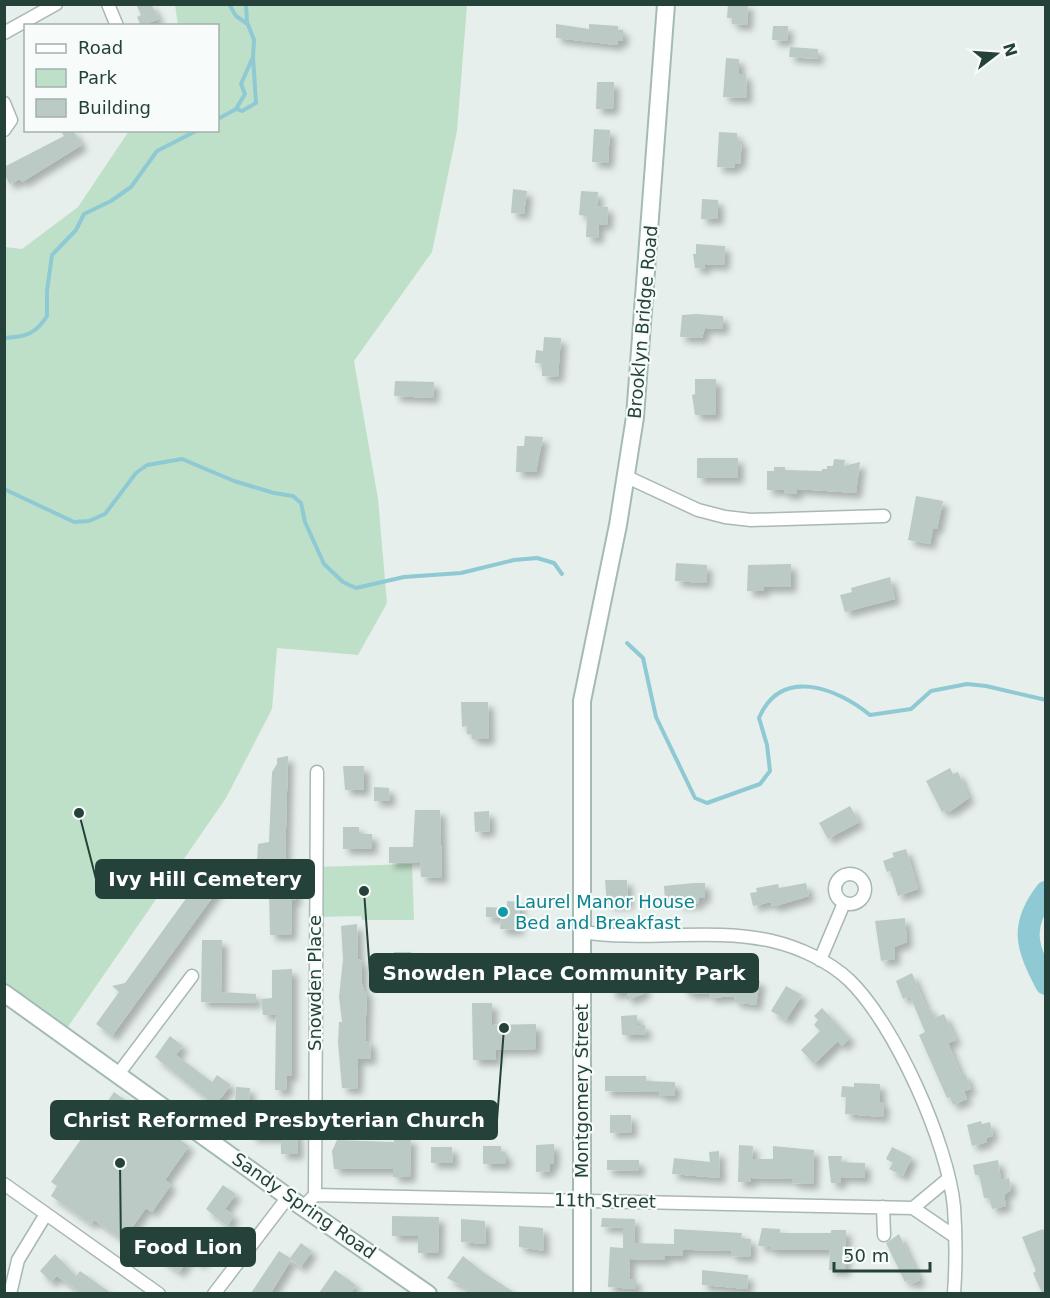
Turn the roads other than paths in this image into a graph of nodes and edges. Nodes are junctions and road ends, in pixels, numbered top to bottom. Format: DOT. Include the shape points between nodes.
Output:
graph roads {
  1 [pos="56,4"];
  2 [pos="108,4"];
  3 [pos="666,4"];
  4 [pos="116,24"];
  5 [pos="4,33"];
  6 [pos="4,104"];
  7 [pos="4,130"];
  8 [pos="627,477"];
  9 [pos="884,516"];
  10 [pos="594,637"];
  11 [pos="317,772"];
  12 [pos="844,903"];
  13 [pos="583,932"];
  14 [pos="820,960"];
  15 [pos="192,976"];
  16 [pos="6,999"];
  17 [pos="119,1073"];
  18 [pos="948,1179"];
  19 [pos="4,1184"];
  20 [pos="315,1195"];
  21 [pos="288,1197"];
  22 [pos="581,1201"];
  23 [pos="303,1207"];
  24 [pos="883,1207"];
  25 [pos="913,1208"];
  26 [pos="46,1214"];
  27 [pos="884,1235"];
  28 [pos="954,1236"];
  29 [pos="10,1293"];
  30 [pos="159,1293"];
  31 [pos="214,1293"];
  32 [pos="428,1293"];
  33 [pos="582,1293"];
  34 [pos="954,1293"];
  1 -- 5 [label="street"];
  2 -- 4 [label="street"];
  3 -- 8 [label="street, Brooklyn Bridge Road" via="641,360"];
  6 -- 7 [label="street" via="11,120"];
  8 -- 9 [label="street" via="698,510 725,518"];
  8 -- 10 [label="street, Brooklyn Bridge Road"];
  10 -- 13 [label="street, Montgomery Street" via="582,701"];
  11 -- 20 [label="street, Snowden Place"];
  12 -- 14 [label="street"];
  13 -- 14 [label="street" via="627,937 752,938 796,949"];
  13 -- 22 [label="street, Montgomery Street"];
  14 -- 18 [label="street" via="847,978 867,1000 899,1053 932,1129"];
  15 -- 17 [label="street"];
  16 -- 17 [label="street, Sandy Spring Road"];
  17 -- 21 [label="street, Sandy Spring Road"];
  18 -- 25 [label="street"];
  18 -- 28 [label="street" via="954,1206"];
  19 -- 26 [label="street"];
  20 -- 22 [label="street, 11th Street"];
  20 -- 23 [label="street"];
  21 -- 23 [label="street, Sandy Spring Road"];
  21 -- 31 [label="street"];
  22 -- 24 [label="street, 11th Street"];
  22 -- 33 [label="street, Montgomery Street"];
  23 -- 32 [label="street, Sandy Spring Road"];
  24 -- 25 [label="street, 11th Street"];
  24 -- 27 [label="street"];
  25 -- 28 [label="street"];
  26 -- 29 [label="street" via="18,1260"];
  26 -- 30 [label="street"];
  28 -- 34 [label="street"];
}
